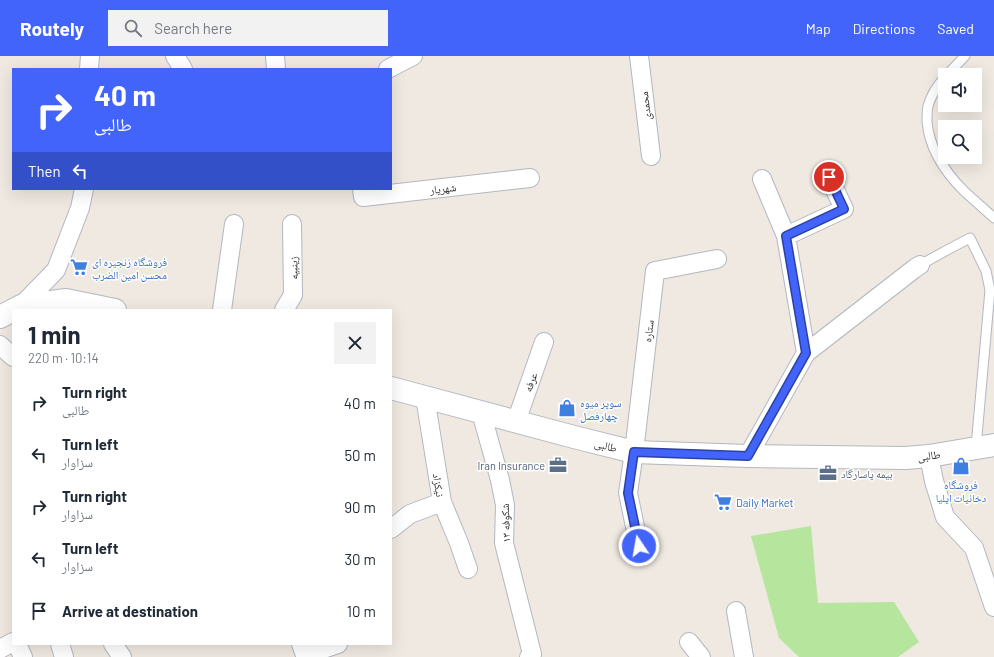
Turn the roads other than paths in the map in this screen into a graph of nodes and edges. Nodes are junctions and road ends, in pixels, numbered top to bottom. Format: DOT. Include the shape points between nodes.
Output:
graph roads {
  1 [pos="90,56"];
  2 [pos="175,56"];
  3 [pos="275,56"];
  4 [pos="413,56"];
  5 [pos="639,56"];
  6 [pos="965,56"];
  7 [pos="89,68"];
  8 [pos="182,68"];
  9 [pos="276,68"];
  10 [pos="390,68"];
  11 [pos="954,68"];
  12 [pos="938,86"];
  13 [pos="651,156"];
  14 [pos="829,177"];
  15 [pos="530,178"];
  16 [pos="762,179"];
  17 [pos="84,190"];
  18 [pos="362,190"];
  19 [pos="994,218"];
  20 [pos="234,224"];
  21 [pos="292,224"];
  22 [pos="786,236"];
  23 [pos="717,259"];
  24 [pos="920,265"];
  25 [pos="21,306"];
  26 [pos="15,309"];
  27 [pos="110,309"];
  28 [pos="222,309"];
  29 [pos="285,309"];
  30 [pos="12,311"];
  31 [pos="0,317"];
  32 [pos="544,342"];
  33 [pos="0,345"];
  34 [pos="806,353"];
  35 [pos="12,356"];
  36 [pos="392,388"];
  37 [pos="425,397"];
  38 [pos="481,412"];
  39 [pos="516,422"];
  40 [pos="985,447"];
  41 [pos="634,452"];
  42 [pos="748,456"];
  43 [pos="929,456"];
  44 [pos="442,502"];
  45 [pos="392,528"];
  46 [pos="639,546"];
  47 [pos="468,569"];
  48 [pos="994,607"];
  49 [pos="736,611"];
  50 [pos="689,642"];
  51 [pos="12,643"];
  52 [pos="17,645"];
  53 [pos="60,645"];
  54 [pos="114,645"];
  55 [pos="301,645"];
  56 [pos="335,645"];
  57 [pos="0,649"];
  58 [pos="23,657"];
  59 [pos="64,657"];
  60 [pos="122,657"];
  61 [pos="530,657"];
  62 [pos="701,657"];
  63 [pos="744,657"];
  1 -- 7 [label="street"];
  2 -- 8 [label="street"];
  3 -- 9 [label="street"];
  4 -- 10 [label="street"];
  5 -- 13 [label="street, محمدی"];
  6 -- 11 [label="lane"];
  12 -- 19 [label="lane" via="928,108 928,132 936,154 964,190"];
  14 -- 22 [label="street" via="844,209"];
  15 -- 18 [label="street, شهریار" via="363,197"];
  16 -- 22 [label="street"];
  17 -- 25 [label="street" via="80,208 56,270"];
  20 -- 28 [label="street"];
  21 -- 29 [label="street, زینبیه" via="293,295"];
  22 -- 34 [label="street"];
  23 -- 41 [label="street, ستاره" via="655,271"];
  24 -- 34 [label="street"];
  24 -- 40 [label="lane" via="970,238 986,271 990,290"];
  25 -- 26 [label="main road"];
  25 -- 27 [label="main road" via="66,300"];
  30 -- 31 [label="main road"];
  32 -- 39 [label="street, عرفه"];
  33 -- 35 [label="street"];
  34 -- 42 [label="street"];
  36 -- 37 [label="main road, طالبی"];
  37 -- 38 [label="main road, طالبی"];
  37 -- 44 [label="street, نیکزاد"];
  38 -- 39 [label="main road, طالبی"];
  38 -- 61 [label="street, شکوفه ۱۳" via="500,480 505,505 504,543 532,654"];
  39 -- 41 [label="main road, طالبی"];
  40 -- 43 [label="main road, طالبی"];
  41 -- 42 [label="main road, طالبی"];
  41 -- 46 [label="street" via="628,493"];
  42 -- 43 [label="main road, طالبی"];
  43 -- 48 [label="street" via="945,517 974,548"];
  44 -- 45 [label="street" via="410,514"];
  44 -- 47 [label="street, نیکزاد"];
  49 -- 63 [label="street"];
  50 -- 62 [label="street"];
  51 -- 57 [label="street"];
  52 -- 58 [label="street"];
  53 -- 59 [label="street"];
  54 -- 60 [label="street"];
  55 -- 56 [label="street" via="305,655"];
}
